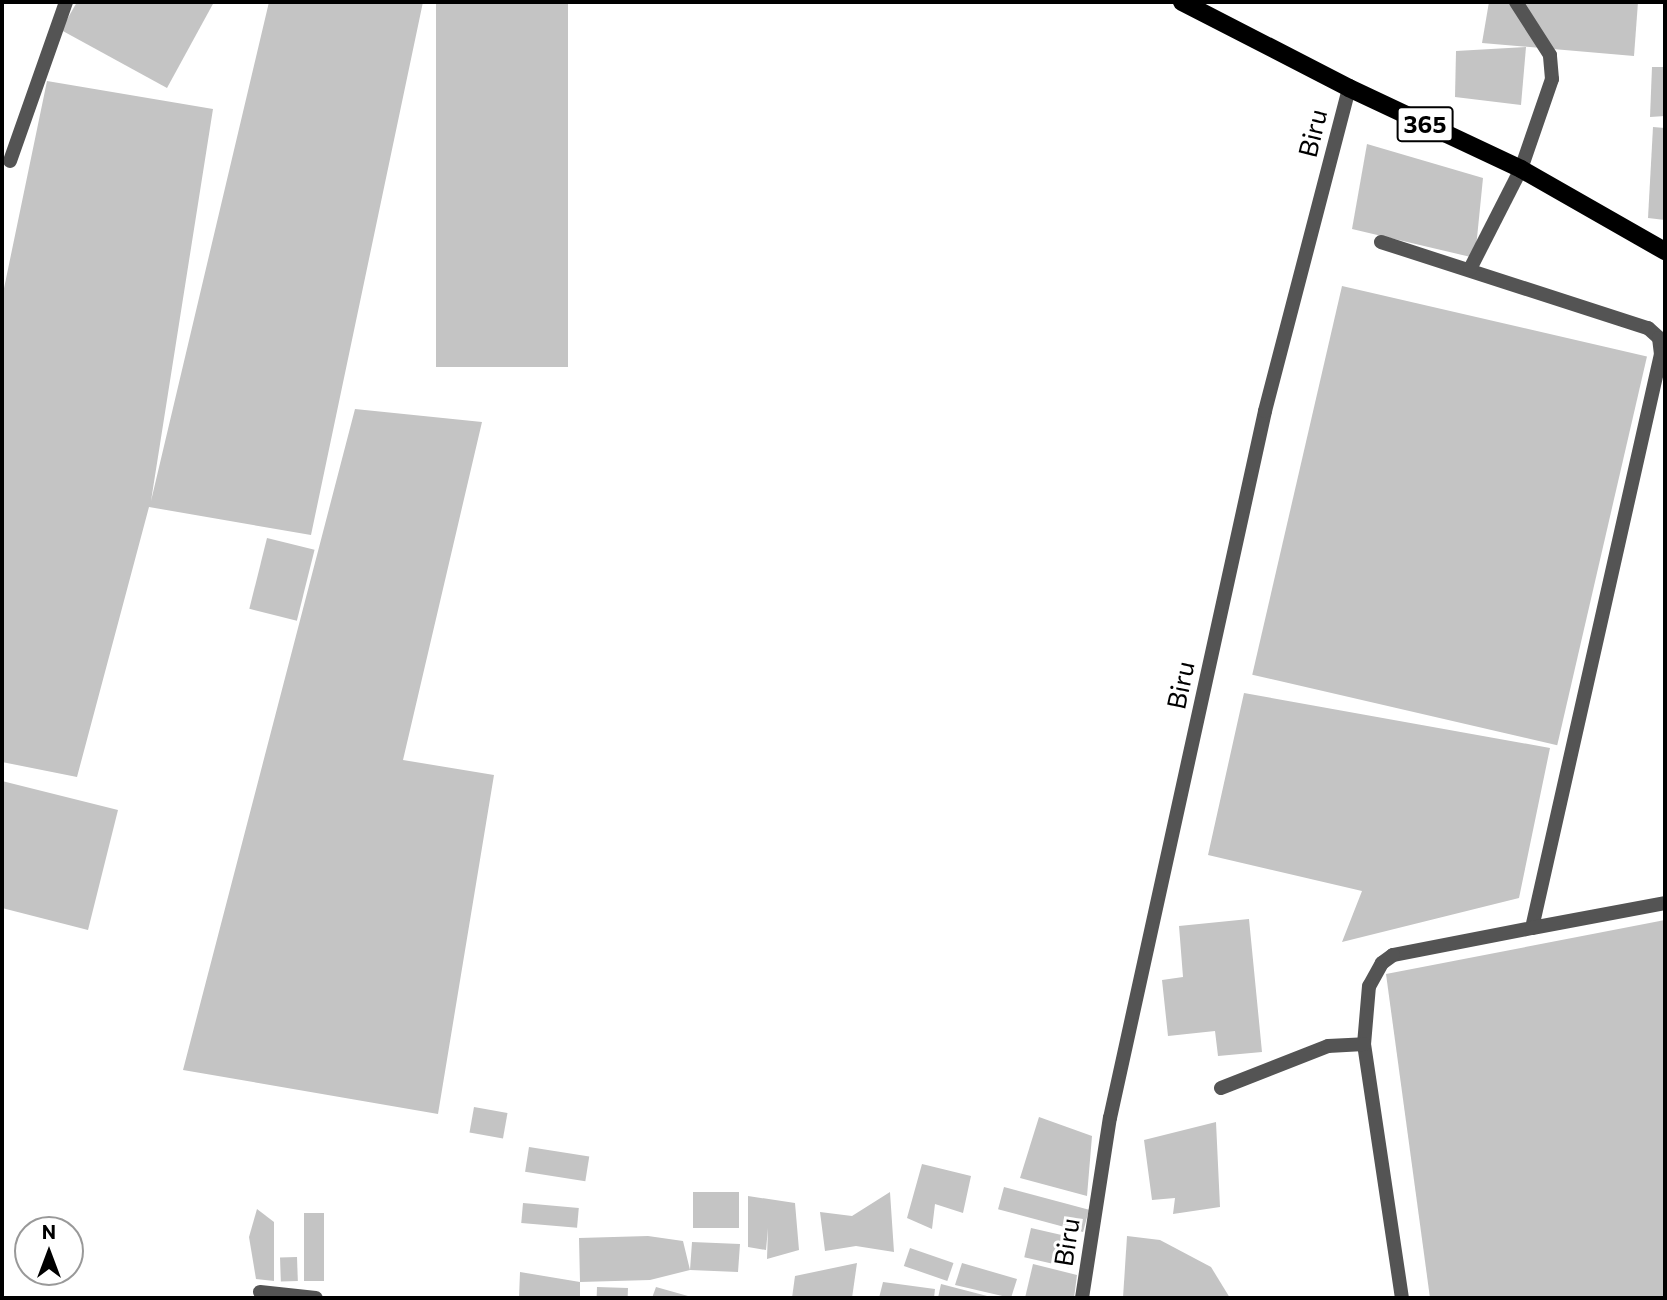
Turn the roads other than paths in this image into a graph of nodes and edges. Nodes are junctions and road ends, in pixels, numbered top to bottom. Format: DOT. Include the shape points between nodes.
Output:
graph roads {
  1 [pos="66,2"];
  2 [pos="1182,2"];
  3 [pos="1516,2"];
  4 [pos="1349,88"];
  5 [pos="10,161"];
  6 [pos="1521,169"];
  7 [pos="1381,242"];
  8 [pos="1665,251"];
  9 [pos="1470,269"];
  10 [pos="1665,903"];
  11 [pos="1532,928"];
  12 [pos="1364,1044"];
  13 [pos="1222,1088"];
  14 [pos="260,1293"];
  15 [pos="316,1298"];
  16 [pos="1082,1298"];
  17 [pos="1402,1298"];
  1 -- 5 [label="street"];
  2 -- 4 [label="main road, 365"];
  3 -- 6 [label="street" via="1552,65 1552,79"];
  4 -- 6 [label="main road, 365"];
  4 -- 16 [label="street, Biru" via="1251,478 1110,1118"];
  6 -- 8 [label="main road, 365"];
  6 -- 9 [label="street"];
  7 -- 9 [label="street"];
  9 -- 11 [label="street" via="1648,328 1659,338 1661,354"];
  10 -- 11 [label="street"];
  11 -- 12 [label="street" via="1394,955 1382,963 1369,986"];
  12 -- 13 [label="street" via="1328,1046"];
  12 -- 17 [label="street"];
  14 -- 15 [label="street"];
}
